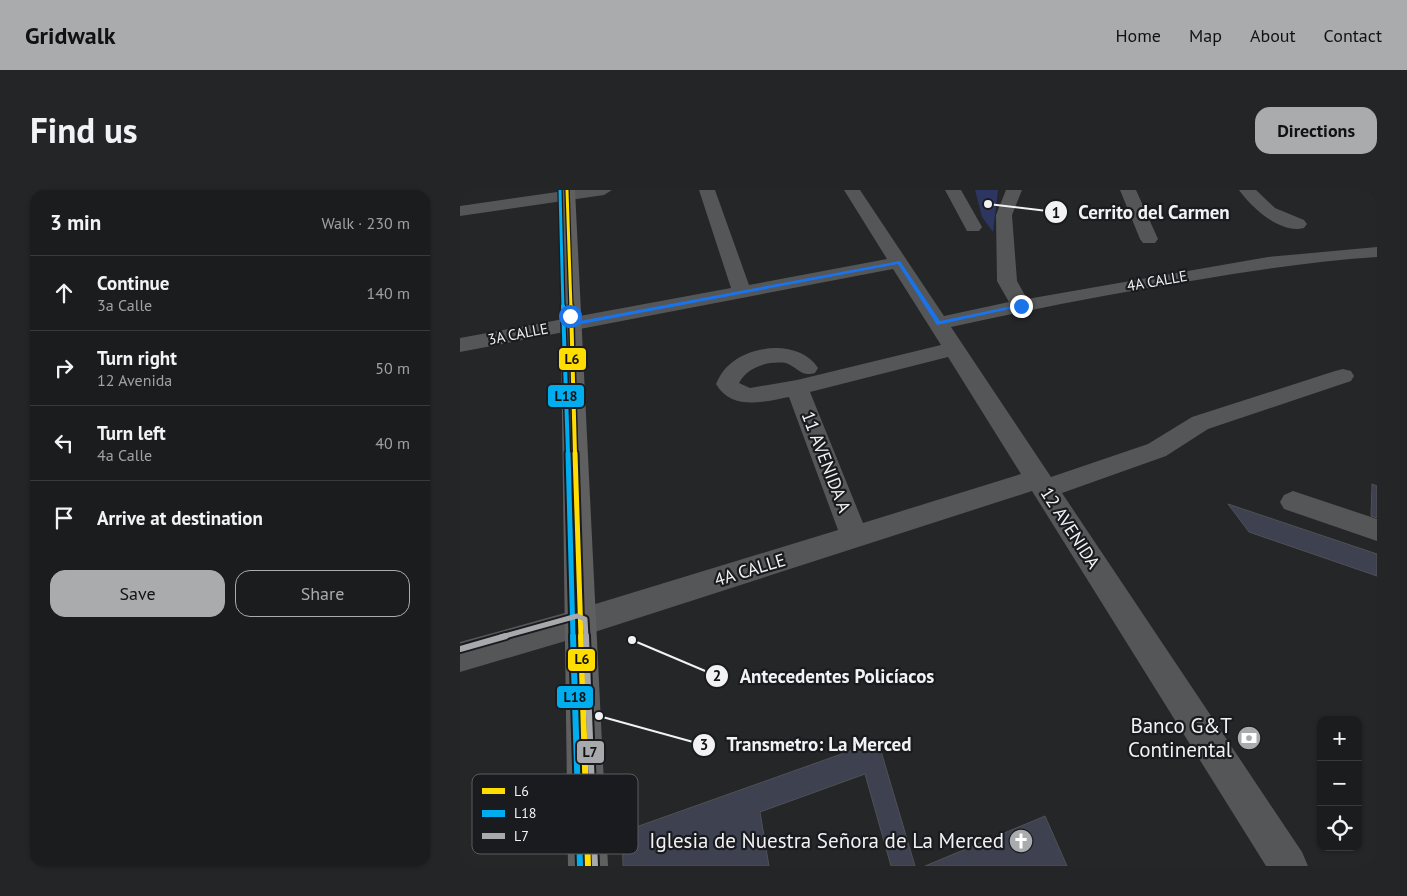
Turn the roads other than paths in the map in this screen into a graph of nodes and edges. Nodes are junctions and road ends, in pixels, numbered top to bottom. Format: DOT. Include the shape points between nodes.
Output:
graph roads {
  1 [pos="604,190"];
  2 [pos="707,190"];
  3 [pos="852,190"];
  4 [pos="953,190"];
  5 [pos="1014,190"];
  6 [pos="1128,190"];
  7 [pos="1247,190"];
  8 [pos="567,193"];
  9 [pos="460,211"];
  10 [pos="1298,224"];
  11 [pos="973,227"];
  12 [pos="1149,238"];
  13 [pos="1377,252"];
  14 [pos="900,262"];
  15 [pos="742,292"];
  16 [pos="1021,306"];
  17 [pos="571,324"];
  18 [pos="939,324"];
  19 [pos="460,345"];
  20 [pos="955,348"];
  21 [pos="1343,376"];
  22 [pos="1042,484"];
  23 [pos="1293,502"];
  24 [pos="1377,530"];
  25 [pos="855,537"];
  26 [pos="579,623"];
  27 [pos="460,657"];
  28 [pos="585,774"];
  29 [pos="1288,866"];
  1 -- 8 [label="street"];
  2 -- 15 [label="street"];
  3 -- 14 [label="street, 12 AVENIDA"];
  4 -- 11 [label="street"];
  5 -- 16 [label="street" via="1004,216 1007,281"];
  6 -- 12 [label="street"];
  7 -- 10 [label="street" via="1264,211"];
  8 -- 9 [label="street"];
  8 -- 17 [label="main road"];
  13 -- 16 [label="street, 4A CALLE" via="1283,260"];
  14 -- 15 [label="street, 3A CALLE"];
  14 -- 18 [label="street, 12 AVENIDA"];
  15 -- 17 [label="street, 3A CALLE"];
  16 -- 18 [label="street, 4A CALLE"];
  17 -- 19 [label="street, 3A CALLE"];
  17 -- 26 [label="main road"];
  18 -- 20 [label="street, 12 AVENIDA"];
  20 -- 22 [label="street, 12 AVENIDA"];
  20 -- 25 [label="street, 11 AVENIDA A" via="802,378"];
  21 -- 22 [label="street, 4A CALLE" via="1200,423 1157,450"];
  22 -- 25 [label="street, 4A CALLE"];
  22 -- 29 [label="street, 12 AVENIDA"];
  23 -- 24 [label="street"];
  25 -- 26 [label="street, 4A CALLE"];
  26 -- 27 [label="street, 4A CALLE"];
  26 -- 28 [label="main road"];
}
